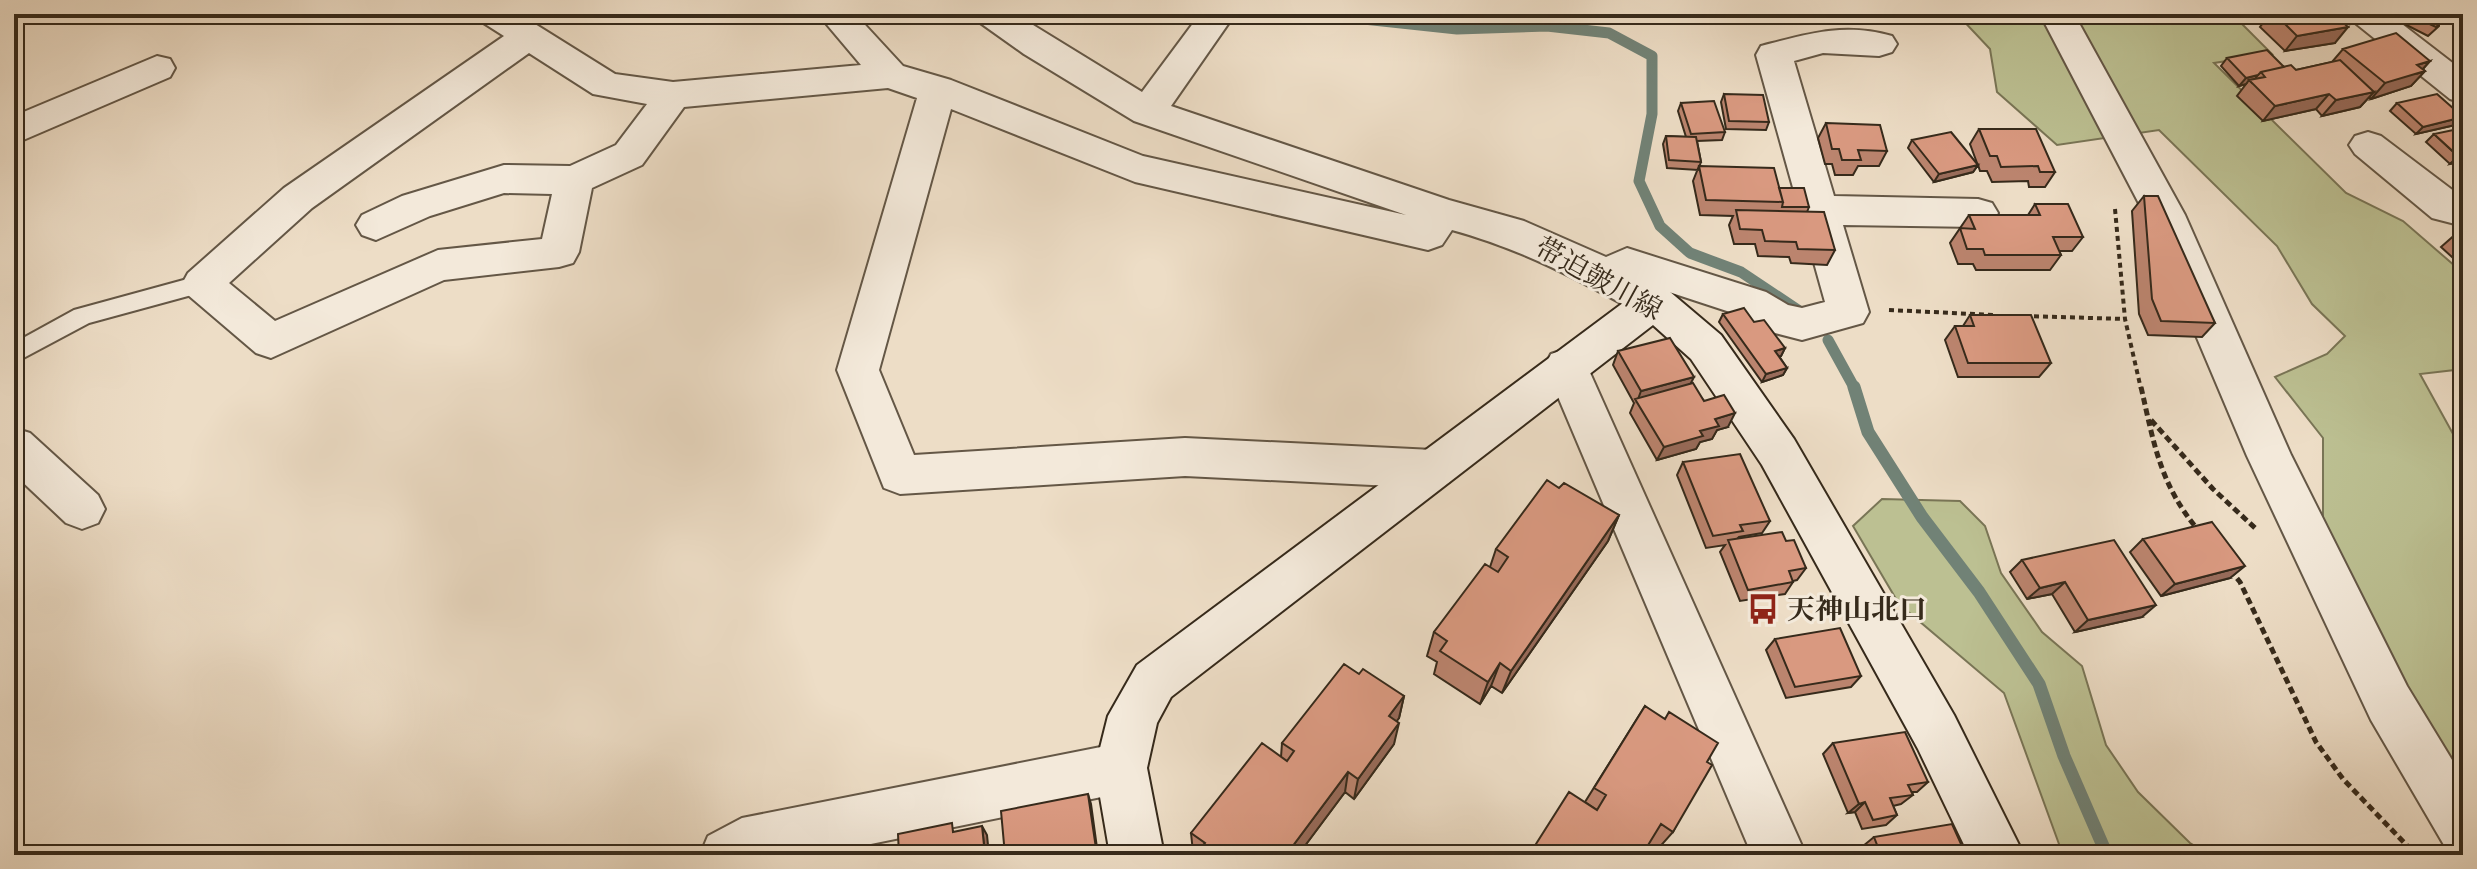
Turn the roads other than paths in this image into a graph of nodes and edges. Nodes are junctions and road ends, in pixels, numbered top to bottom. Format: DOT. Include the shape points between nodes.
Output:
graph roads {
  1 [pos="494,14"];
  2 [pos="835,14"];
  3 [pos="991,14"];
  4 [pos="1218,14"];
  5 [pos="2057,14"];
  6 [pos="2366,14"];
  7 [pos="527,37"];
  8 [pos="1879,44"];
  9 [pos="157,68"];
  10 [pos="890,75"];
  11 [pos="938,89"];
  12 [pos="2463,90"];
  13 [pos="673,95"];
  14 [pos="1147,112"];
  15 [pos="14,131"];
  16 [pos="2368,145"];
  17 [pos="574,180"];
  18 [pos="1819,210"];
  19 [pos="2463,212"];
  20 [pos="1443,213"];
  21 [pos="1978,213"];
  22 [pos="376,225"];
  23 [pos="1607,277"];
  24 [pos="202,284"];
  25 [pos="1654,302"];
  26 [pos="14,354"];
  27 [pos="1566,366"];
  28 [pos="14,446"];
  29 [pos="1433,469"];
  30 [pos="82,509"];
  31 [pos="2389,703"];
  32 [pos="2463,764"];
  33 [pos="1121,768"];
  34 [pos="2463,827"];
  35 [pos="871,838"];
  36 [pos="727,855"];
  37 [pos="1137,855"];
  38 [pos="1779,855"];
  39 [pos="1997,855"];
  1 -- 7 [label="street"];
  2 -- 10 [label="street"];
  3 -- 14 [label="street, 帯迫皷川線"];
  4 -- 14 [label="street"];
  5 -- 31 [label="street" via="2165,215 2269,456"];
  6 -- 12 [label="street"];
  7 -- 13 [label="street" via="606,85"];
  7 -- 24 [label="street" via="298,198"];
  8 -- 18 [label="street" via="1823,41 1774,55"];
  9 -- 15 [label="street"];
  10 -- 11 [label="street"];
  10 -- 13 [label="street"];
  11 -- 20 [label="street" via="1135,168 1428,235"];
  11 -- 29 [label="street" via="858,370 900,475 1185,457"];
  13 -- 17 [label="street" via="629,155"];
  14 -- 20 [label="street, 帯迫皷川線"];
  16 -- 19 [label="street" via="2446,208"];
  17 -- 22 [label="street" via="504,179 416,206"];
  17 -- 24 [label="street" via="559,252 438,265 271,341"];
  18 -- 21 [label="street"];
  18 -- 23 [label="street" via="1848,312 1802,324 1627,263"];
  20 -- 23 [label="street, 帯迫皷川線" via="1510,231"];
  23 -- 25 [label="street, 帯迫皷川線"];
  24 -- 26 [label="lane" via="82,316"];
  25 -- 27 [label="street"];
  25 -- 39 [label="street, 帯迫皷川線" via="1706,347 1778,452 1936,732"];
  27 -- 29 [label="street"];
  27 -- 38 [label="street"];
  28 -- 30 [label="street"];
  29 -- 33 [label="street" via="1154,681 1133,716"];
  31 -- 32 [label="street"];
  31 -- 34 [label="street"];
  33 -- 35 [label="street"];
  33 -- 37 [label="street"];
  35 -- 36 [label="street" via="742,844"];
}
